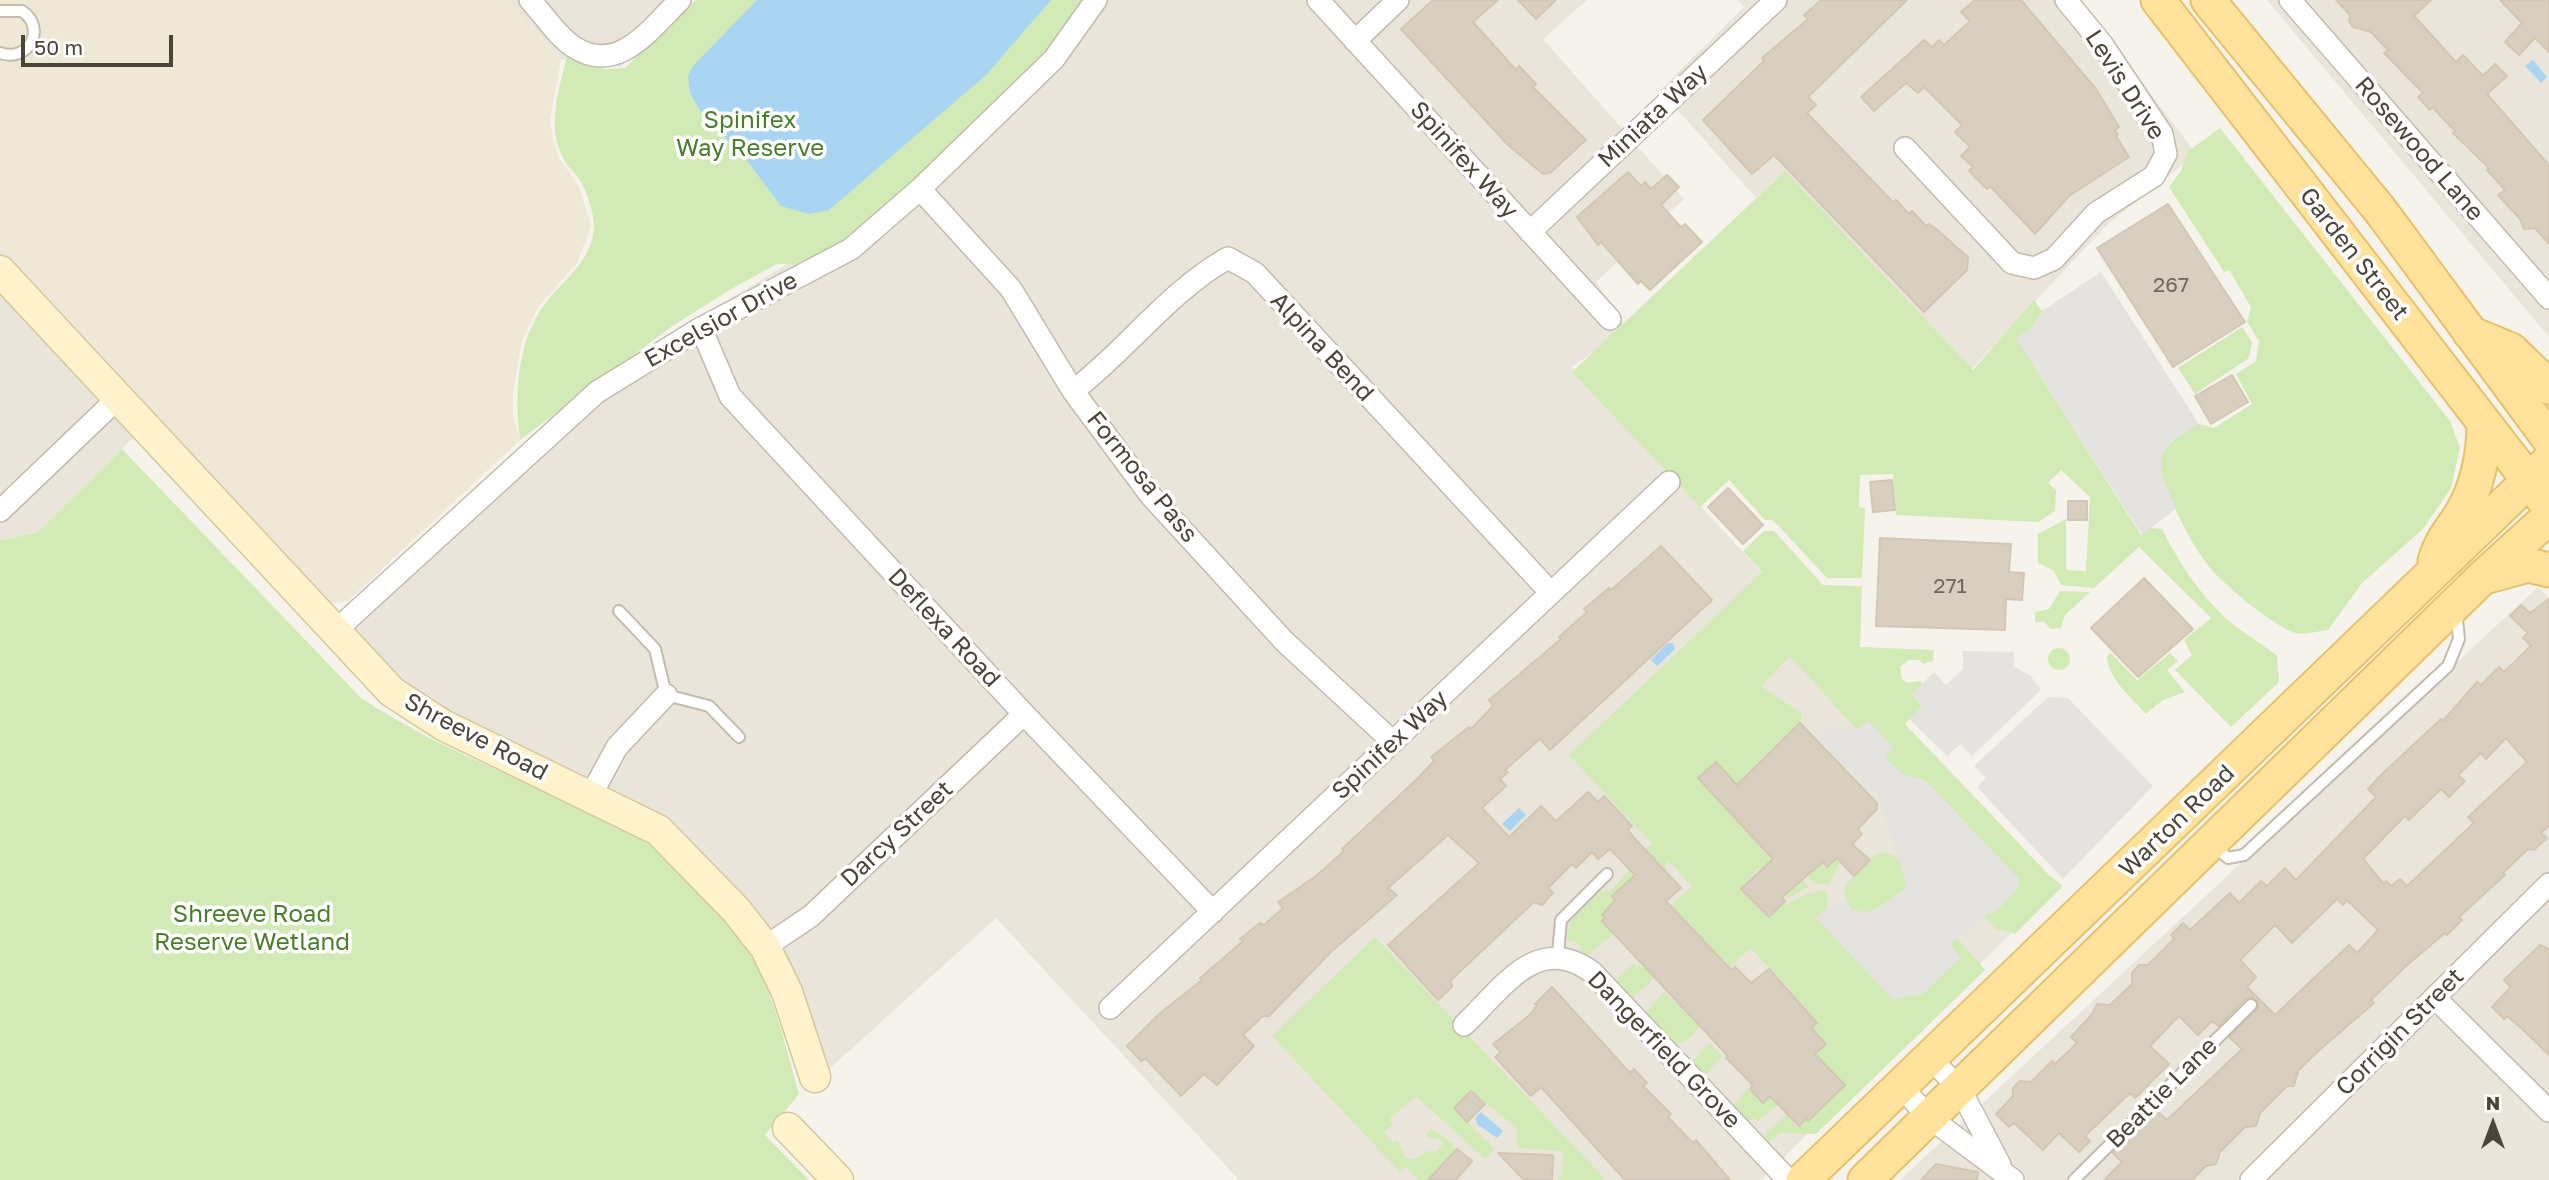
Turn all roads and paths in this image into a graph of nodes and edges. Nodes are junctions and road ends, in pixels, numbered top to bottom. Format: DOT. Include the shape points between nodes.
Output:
graph roads {
  1 [pos="530,0"];
  2 [pos="680,0"];
  3 [pos="1096,0"];
  4 [pos="1318,0"];
  5 [pos="1398,0"];
  6 [pos="1776,0"];
  7 [pos="2066,0"];
  8 [pos="2158,0"];
  9 [pos="2208,0"];
  10 [pos="2290,0"];
  11 [pos="0,11"];
  12 [pos="1355,41"];
  13 [pos="0,53"];
  14 [pos="1905,148"];
  15 [pos="920,189"];
  16 [pos="1530,232"];
  17 [pos="0,271"];
  18 [pos="2549,298"];
  19 [pos="1610,319"];
  20 [pos="701,328"];
  21 [pos="2468,332"];
  22 [pos="2549,387"];
  23 [pos="1073,391"];
  24 [pos="117,399"];
  25 [pos="2484,422"];
  26 [pos="2549,439"];
  27 [pos="1669,482"];
  28 [pos="2543,483"];
  29 [pos="0,511"];
  30 [pos="2549,517"];
  31 [pos="2549,570"];
  32 [pos="2431,577"];
  33 [pos="2483,577"];
  34 [pos="1551,593"];
  35 [pos="619,611"];
  36 [pos="334,632"];
  37 [pos="666,695"];
  38 [pos="1024,714"];
  39 [pos="739,737"];
  40 [pos="1393,742"];
  41 [pos="591,794"];
  42 [pos="1606,874"];
  43 [pos="2549,884"];
  44 [pos="1213,912"];
  45 [pos="765,947"];
  46 [pos="1558,956"];
  47 [pos="2435,998"];
  48 [pos="2251,1005"];
  49 [pos="1110,1008"];
  50 [pos="1464,1025"];
  51 [pos="1930,1058"];
  52 [pos="815,1077"];
  53 [pos="1901,1087"];
  54 [pos="1960,1089"];
  55 [pos="2549,1111"];
  56 [pos="1930,1118"];
  57 [pos="788,1128"];
  58 [pos="2008,1175"];
  59 [pos="838,1180"];
  60 [pos="1788,1180"];
  61 [pos="1802,1180"];
  62 [pos="1865,1180"];
  63 [pos="2074,1180"];
  64 [pos="2251,1180"];
  1 -- 2 [label="street" via="574,47 601,59 628,51"];
  3 -- 15 [label="street, Excelsior Drive" via="1054,59"];
  4 -- 12 [label="street, Spinifex Way"];
  5 -- 12 [label="street"];
  6 -- 16 [label="street, Miniata Way"];
  7 -- 14 [label="street, Levis Drive" via="2102,44 2162,134 2166,154 2154,176 2096,213 2054,259 2034,268 2012,263"];
  8 -- 25 [label="main road, Garden Street"];
  9 -- 21 [label="main road, Garden Street" via="2380,210"];
  10 -- 18 [label="street, Rosewood Lane"];
  11 -- 13 [label="lane" via="22,11 35,30 25,51"];
  12 -- 16 [label="street, Spinifex Way"];
  15 -- 20 [label="street, Excelsior Drive" via="851,249"];
  15 -- 23 [label="street, Formosa Pass" via="1011,289"];
  16 -- 19 [label="street, Spinifex Way"];
  17 -- 24 [label="street, Shreeve Road"];
  20 -- 36 [label="street, Excelsior Drive" via="597,392"];
  20 -- 38 [label="street, Deflexa Road" via="730,396"];
  21 -- 22 [label="main road" via="2511,350"];
  21 -- 26 [label="main road, Garden Street"];
  23 -- 34 [label="street, Alpina Bend" via="1204,271 1228,258 1255,274"];
  23 -- 40 [label="street, Formosa Pass" via="1151,496 1284,641"];
  24 -- 29 [label="street"];
  24 -- 36 [label="street, Shreeve Road"];
  25 -- 28 [label="main road, Garden Street"];
  25 -- 32 [label="main road" via="2480,468 2463,510 2438,549"];
  27 -- 34 [label="street, Spinifex Way"];
  28 -- 32 [label="main road, Warton Road"];
  30 -- 33 [label="main road, Warton Road"];
  31 -- 33 [label="main road" via="2528,565"];
  32 -- 51 [label="main road, Warton Road"];
  33 -- 54 [label="main road, Warton Road"];
  34 -- 40 [label="street, Spinifex Way"];
  35 -- 37 [label="lane" via="655,649"];
  36 -- 41 [label="street, Shreeve Road" via="392,692 443,725"];
  37 -- 39 [label="lane" via="709,706"];
  37 -- 41 [label="street" via="617,747"];
  38 -- 44 [label="street, Deflexa Road"];
  38 -- 45 [label="street, Darcy Street" via="811,916"];
  40 -- 44 [label="street, Spinifex Way"];
  41 -- 45 [label="street, Shreeve Road" via="658,830 736,910"];
  42 -- 46 [label="lane" via="1561,920"];
  43 -- 47 [label="street, Corrigin Street"];
  44 -- 49 [label="street, Spinifex Way"];
  45 -- 52 [label="street, Shreeve Road" via="787,992"];
  46 -- 50 [label="street" via="1527,966"];
  46 -- 60 [label="street, Dangerfield Grove" via="1592,972"];
  47 -- 55 [label="street"];
  47 -- 64 [label="street, Corrigin Street"];
  48 -- 63 [label="lane, Beattie Lane"];
  51 -- 53 [label="main road, Warton Road"];
  51 -- 54 [label="street"];
  53 -- 56 [label="street"];
  53 -- 61 [label="main road, Warton Road"];
  54 -- 56 [label="main road, Warton Road"];
  54 -- 58 [label="street"];
  56 -- 58 [label="street"];
  56 -- 62 [label="main road, Warton Road"];
  57 -- 59 [label="street"];
}
